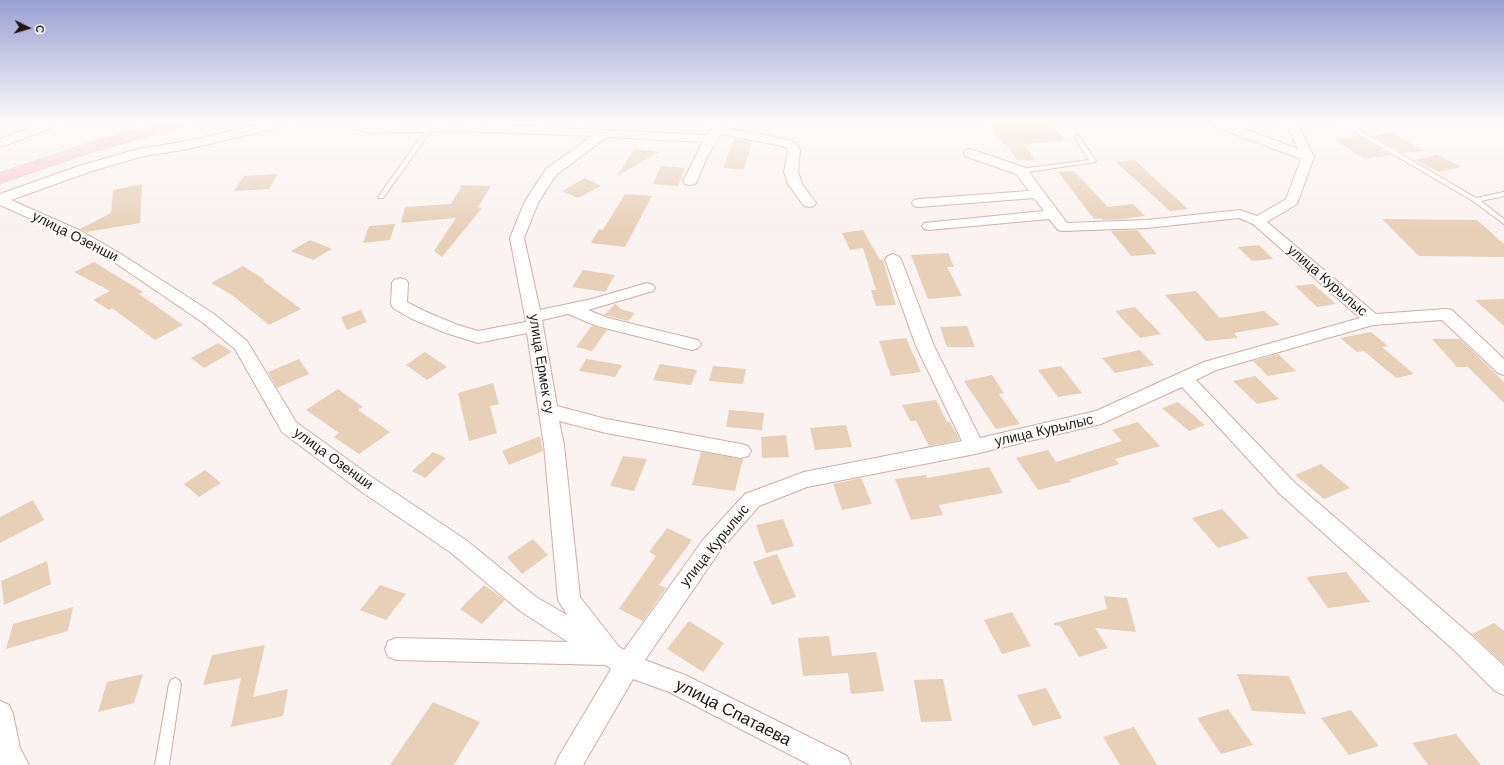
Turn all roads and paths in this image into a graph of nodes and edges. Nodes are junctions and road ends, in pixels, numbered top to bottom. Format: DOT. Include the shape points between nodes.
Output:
graph roads {
  1 [pos="1308,157"];
  2 [pos="60,158"];
  3 [pos="122,158"];
  4 [pos="409,158"];
  5 [pos="570,158"];
  6 [pos="700,158"];
  7 [pos="793,158"];
  8 [pos="983,158"];
  9 [pos="1091,158"];
  10 [pos="1402,158"];
  11 [pos="1021,171"];
  12 [pos="0,178"];
  13 [pos="690,181"];
  14 [pos="1037,194"];
  15 [pos="1504,194"];
  16 [pos="382,197"];
  17 [pos="0,200"];
  18 [pos="1475,200"];
  19 [pos="809,203"];
  20 [pos="919,203"];
  21 [pos="1053,214"];
  22 [pos="1258,220"];
  23 [pos="1504,222"];
  24 [pos="929,226"];
  25 [pos="893,259"];
  26 [pos="400,283"];
  27 [pos="647,288"];
  28 [pos="569,309"];
  29 [pos="1372,320"];
  30 [pos="534,321"];
  31 [pos="692,344"];
  32 [pos="1504,368"];
  33 [pos="1184,378"];
  34 [pos="549,412"];
  35 [pos="975,447"];
  36 [pos="741,451"];
  37 [pos="398,649"];
  38 [pos="618,659"];
  39 [pos="1504,683"];
  40 [pos="175,684"];
  41 [pos="0,714"];
  42 [pos="16,765"];
  43 [pos="162,765"];
  44 [pos="568,765"];
  45 [pos="838,765"];
  1 -- 22 [label="street" via="1292,201"];
  2 -- 12 [label="highway"];
  3 -- 17 [label="street"];
  4 -- 16 [label="lane"];
  5 -- 30 [label="street, улица Ермек су" via="551,172 531,203 517,238"];
  6 -- 13 [label="street"];
  7 -- 19 [label="street" via="791,172 795,184"];
  8 -- 11 [label="street"];
  9 -- 11 [label="lane" via="1093,161"];
  10 -- 18 [label="lane"];
  11 -- 14 [label="street"];
  14 -- 20 [label="street"];
  14 -- 21 [label="street"];
  15 -- 18 [label="lane"];
  17 -- 38 [label="street, улица Озенши" via="76,234 116,257 208,318 241,345 289,427 366,484 458,546 528,604"];
  18 -- 23 [label="lane"];
  21 -- 22 [label="street" via="1063,227 1148,224 1240,214"];
  21 -- 24 [label="street"];
  22 -- 29 [label="street, улица Курылыс"];
  25 -- 35 [label="street" via="924,346"];
  26 -- 30 [label="street" via="399,304 418,315 478,337"];
  27 -- 28 [label="street"];
  28 -- 30 [label="street"];
  28 -- 31 [label="street" via="603,322"];
  29 -- 32 [label="street" via="1446,314"];
  29 -- 33 [label="street, улица Курылыс" via="1210,366"];
  30 -- 34 [label="street, улица Ермек су"];
  33 -- 35 [label="street, улица Курылыс" via="1101,417"];
  33 -- 39 [label="street" via="1287,488 1464,644"];
  34 -- 36 [label="street" via="606,426"];
  34 -- 38 [label="street, улица Ермек су" via="569,600"];
  35 -- 38 [label="street, улица Курылыс" via="804,480 752,500"];
  37 -- 38 [label="street"];
  38 -- 44 [label="street, улица Курылыс"];
  38 -- 45 [label="street, улица Спатаева" via="676,683"];
  40 -- 43 [label="lane"];
  41 -- 42 [label="street" via="8,754"];
}
